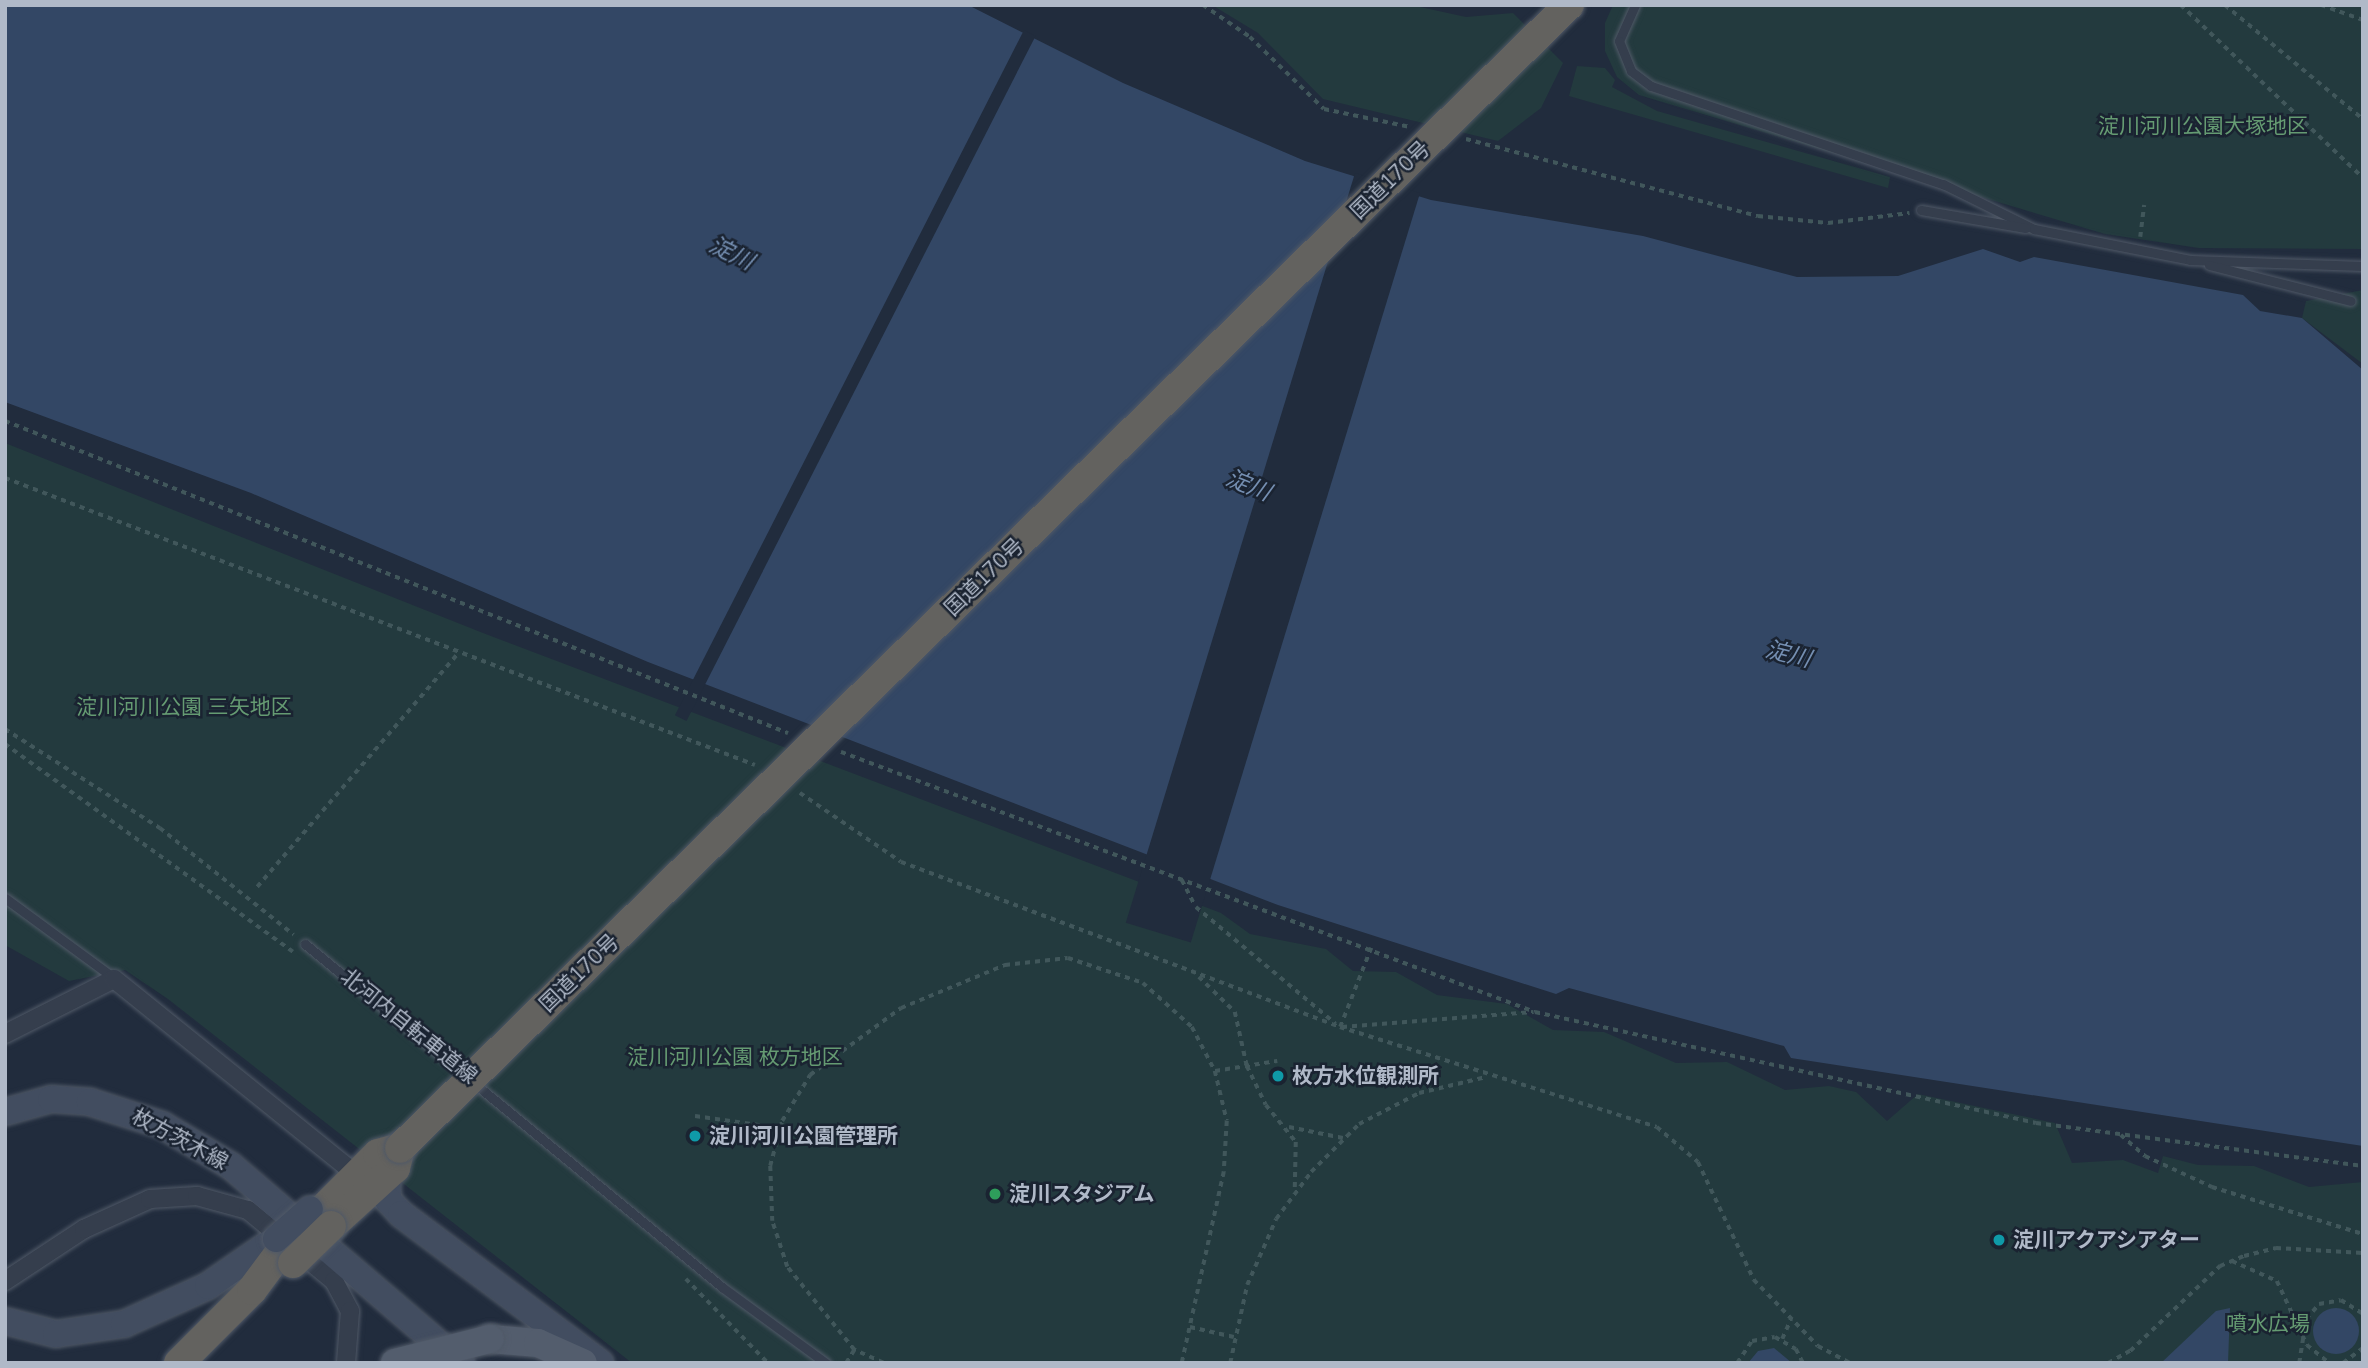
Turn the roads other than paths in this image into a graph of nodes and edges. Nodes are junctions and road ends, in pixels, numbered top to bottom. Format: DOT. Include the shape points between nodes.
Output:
graph roads {
  1 [pos="1569,5"];
  2 [pos="1635,5"];
  3 [pos="1921,210"];
  4 [pos="2034,229"];
  5 [pos="2190,260"];
  6 [pos="2363,266"];
  7 [pos="2351,301"];
  8 [pos="5,898"];
  9 [pos="305,944"];
  10 [pos="114,979"];
  11 [pos="5,1034"];
  12 [pos="5,1111"];
  13 [pos="390,1161"];
  14 [pos="356,1174"];
  15 [pos="321,1214"];
  16 [pos="283,1251"];
  17 [pos="5,1281"];
  18 [pos="5,1321"];
  19 [pos="183,1359"];
  20 [pos="346,1363"];
  21 [pos="395,1363"];
  22 [pos="461,1363"];
  23 [pos="583,1363"];
  24 [pos="600,1363"];
  25 [pos="826,1363"];
  1 -- 13 [label="highway, 国道170号, bridge"];
  2 -- 4 [label="lane" via="1619,41 1631,71 1651,86 1943,184"];
  3 -- 4 [label="lane"];
  4 -- 5 [label="lane"];
  5 -- 6 [label="lane"];
  5 -- 7 [label="lane"];
  8 -- 10 [label="lane"];
  9 -- 25 [label="lane" via="722,1287"];
  10 -- 11 [label="street"];
  10 -- 14 [label="street"];
  12 -- 22 [label="main road, 枚方茨木線" via="51,1099 90,1102 126,1110 183,1136 231,1166"];
  13 -- 14 [label="highway, 国道170号"];
  13 -- 15 [label="highway, 国道170号"];
  13 -- 24 [label="main road" via="388,1200 401,1214"];
  14 -- 15 [label="highway, 国道170号"];
  15 -- 16 [label="highway, 国道170号, bridge"];
  16 -- 18 [label="main road" via="124,1324 56,1334"];
  16 -- 19 [label="highway, 国道170号" via="273,1282 252,1290"];
  17 -- 20 [label="street" via="84,1229 150,1199 197,1196 248,1210 334,1280 350,1311"];
  21 -- 23 [label="main road, bridge" via="490,1339 538,1343"];
}
